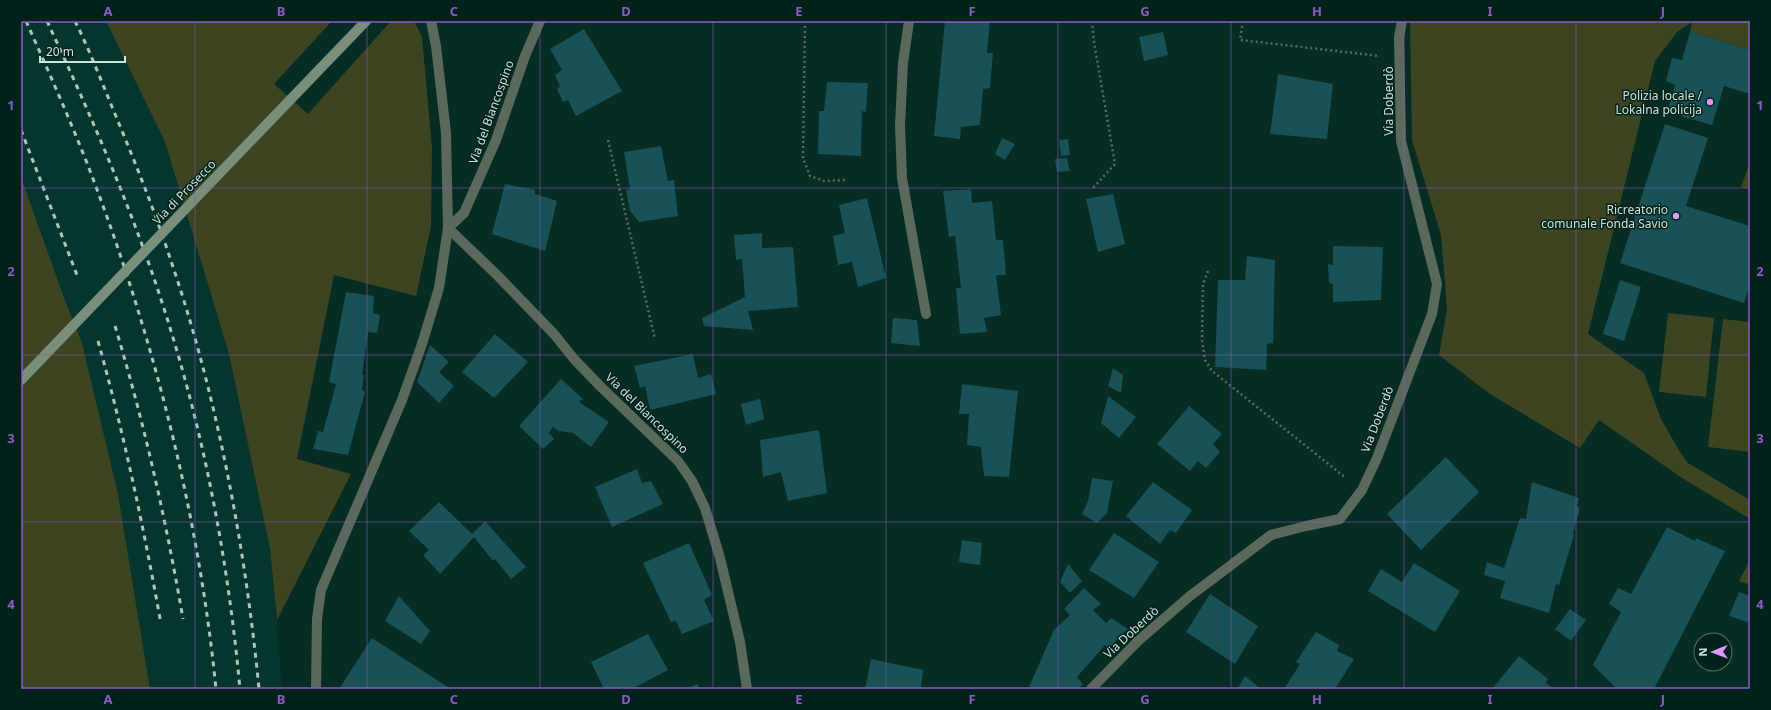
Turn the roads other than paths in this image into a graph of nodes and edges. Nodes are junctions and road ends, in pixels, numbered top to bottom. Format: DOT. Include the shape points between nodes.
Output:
graph roads {
  1 [pos="366,21"];
  2 [pos="431,21"];
  3 [pos="540,21"];
  4 [pos="909,21"];
  5 [pos="1402,21"];
  6 [pos="448,228"];
  7 [pos="926,314"];
  8 [pos="21,380"];
  9 [pos="316,689"];
  10 [pos="747,689"];
  11 [pos="1091,689"];
  1 -- 8 [label="main road, Via di Prosecco, bridge"];
  2 -- 6 [label="street" via="446,133"];
  3 -- 6 [label="street, Via del Biancospino" via="479,180 464,213"];
  4 -- 7 [label="street" via="903,63 900,125 902,178"];
  5 -- 11 [label="street, Via Doberdò" via="1401,141 1437,284 1432,314 1377,458 1362,490 1340,519 1271,535 1190,596 1138,641"];
  6 -- 9 [label="street" via="439,288 422,344 402,400 321,590 317,619"];
  6 -- 10 [label="street, Via del Biancospino" via="554,334 601,388 678,461 692,480 705,508 720,558 740,642"];
}
